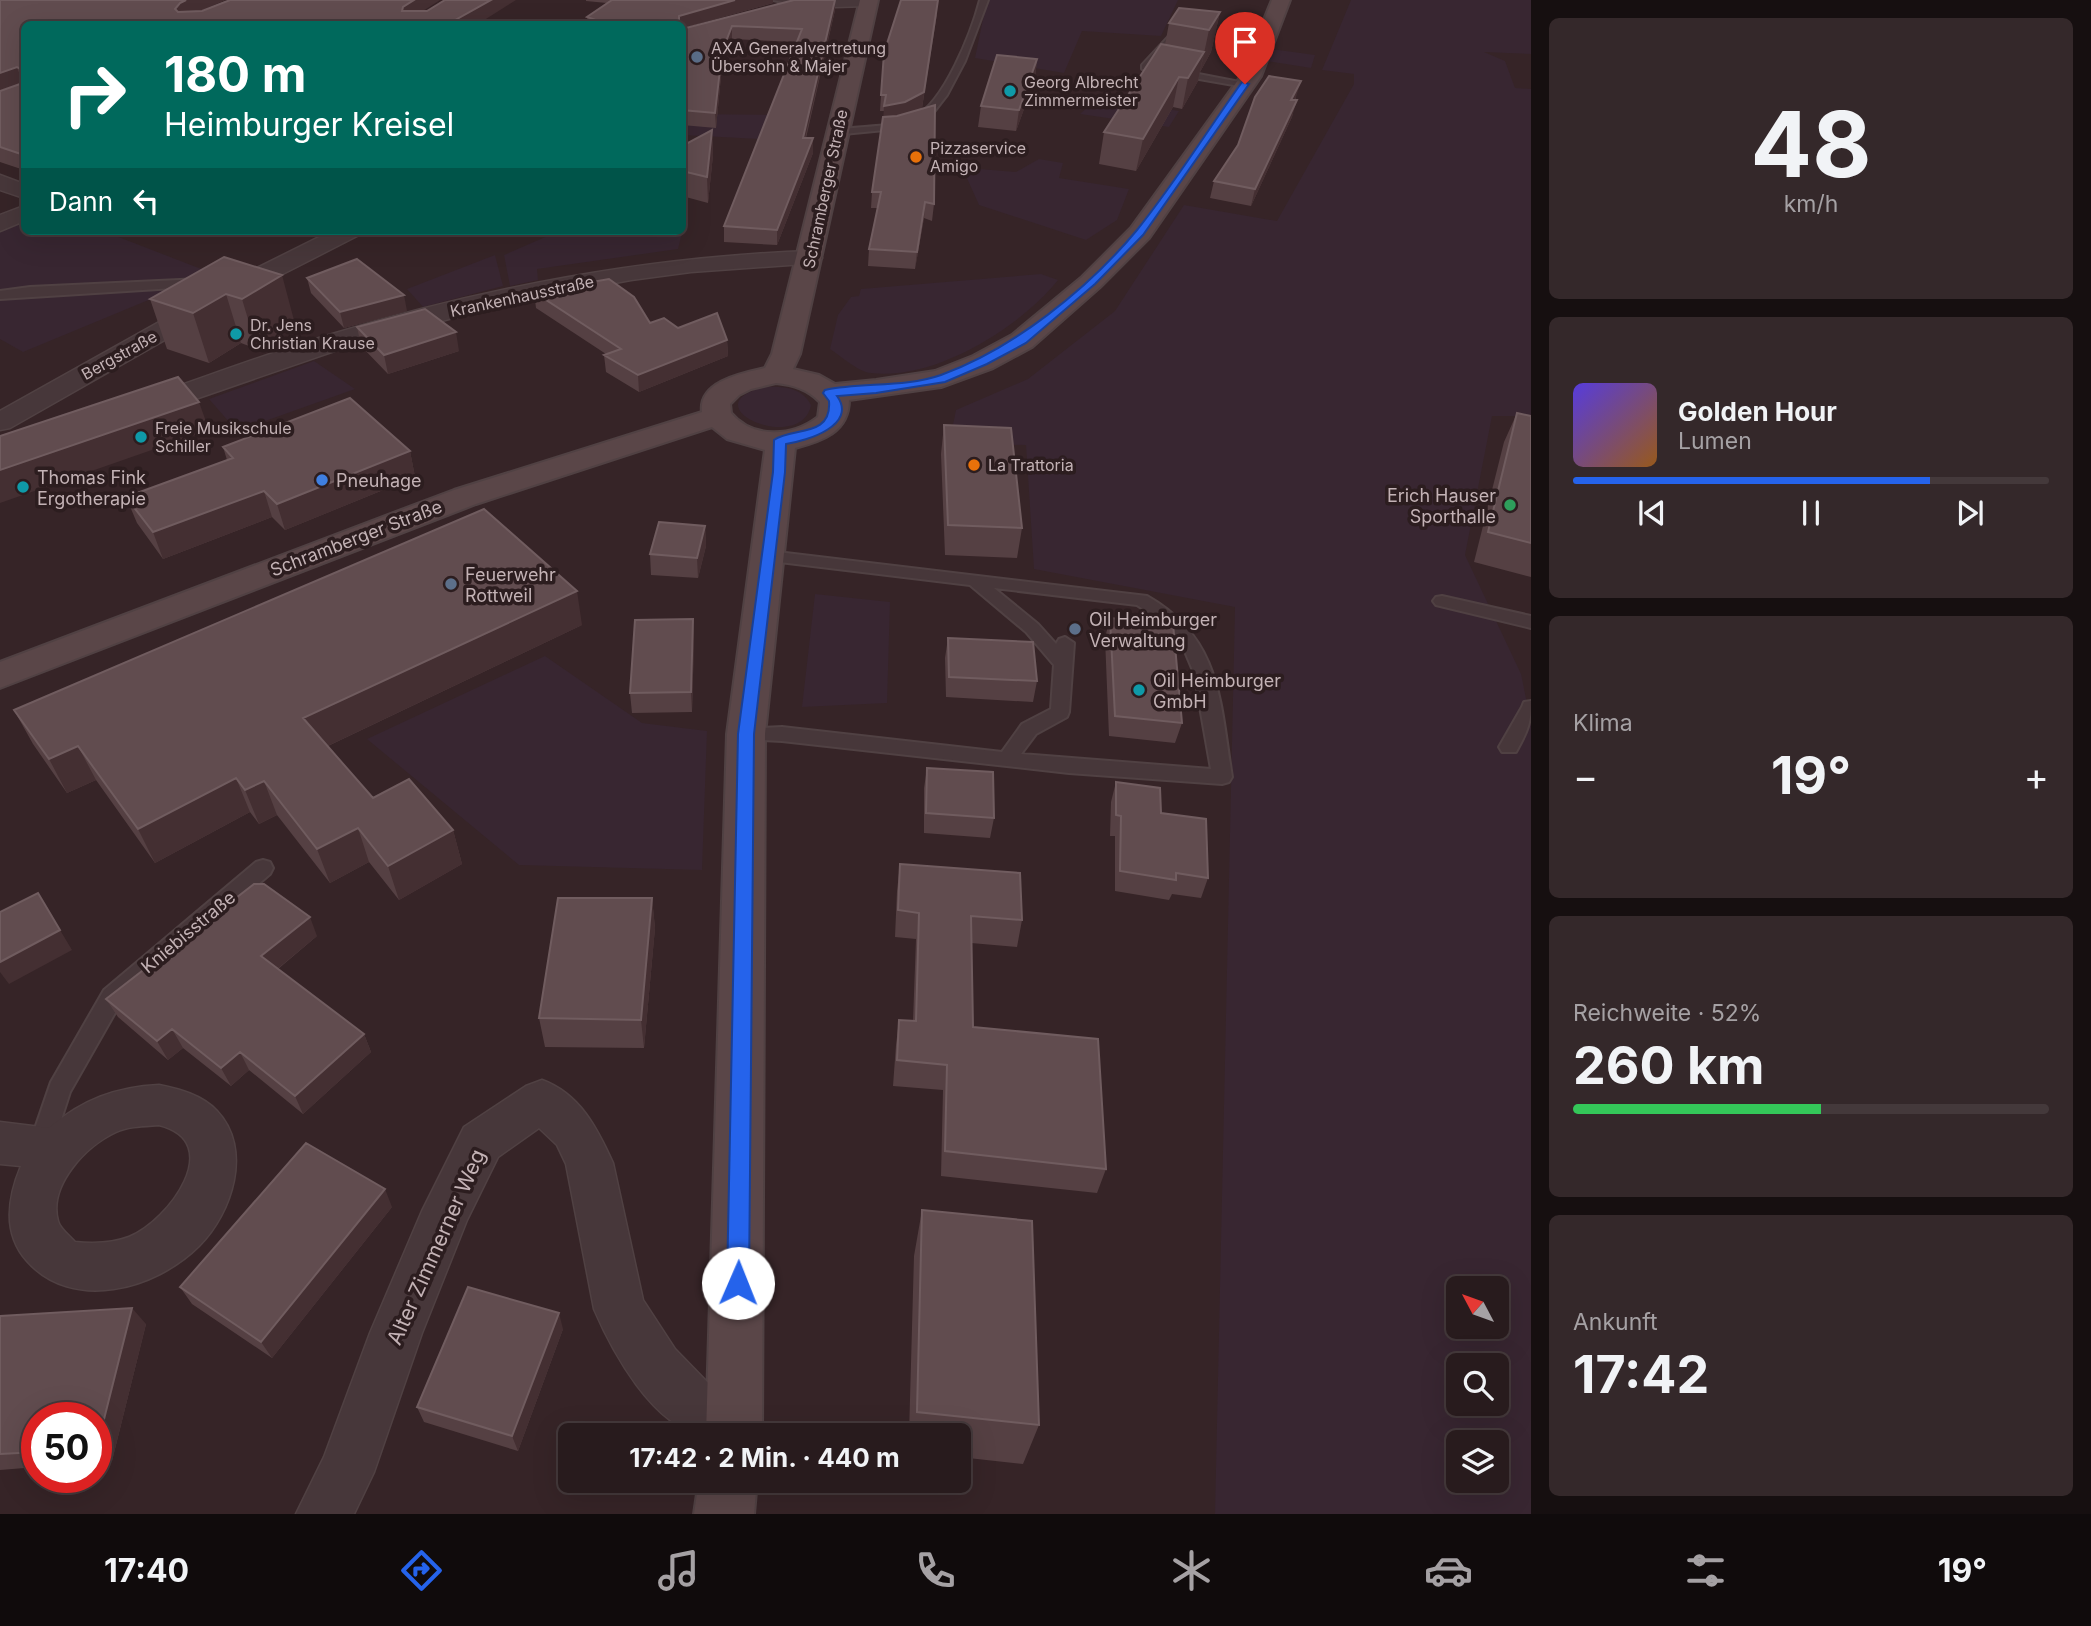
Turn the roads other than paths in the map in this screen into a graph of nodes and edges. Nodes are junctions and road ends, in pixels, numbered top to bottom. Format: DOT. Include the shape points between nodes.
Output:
graph roads {
  1 [pos="777,0"];
  2 [pos="984,0"];
  3 [pos="1281,0"];
  4 [pos="869,1"];
  5 [pos="803,3"];
  6 [pos="762,12"];
  7 [pos="1169,39"];
  8 [pos="1245,84"];
  9 [pos="837,133"];
  10 [pos="0,182"];
  11 [pos="21,190"];
  12 [pos="21,214"];
  13 [pos="0,224"];
  14 [pos="341,235"];
  15 [pos="810,258"];
  16 [pos="239,288"];
  17 [pos="0,295"];
  18 [pos="776,376"];
  19 [pos="829,393"];
  20 [pos="114,416"];
  21 [pos="718,416"];
  22 [pos="4,436"];
  23 [pos="780,440"];
  24 [pos="769,556"];
  25 [pos="974,581"];
  26 [pos="1442,601"];
  27 [pos="1531,622"];
  28 [pos="1065,643"];
  29 [pos="1063,663"];
  30 [pos="0,676"];
  31 [pos="1531,707"];
  32 [pos="746,734"];
  33 [pos="1508,747"];
  34 [pos="1007,759"];
  35 [pos="263,868"];
  36 [pos="31,1148"];
  37 [pos="724,1423"];
  38 [pos="734,1423"];
  39 [pos="726,1493"];
  40 [pos="324,1514"];
  41 [pos="724,1514"];
  1 -- 5 [label="lane"];
  2 -- 9 [label="lane" via="942,96 927,115 891,126"];
  3 -- 8 [label="main road"];
  4 -- 5 [label="street"];
  4 -- 9 [label="main road, Schramberger Straße"];
  5 -- 6 [label="street"];
  7 -- 8 [label="lane" via="1145,67"];
  8 -- 19 [label="main road" via="1140,233 1022,341 941,379"];
  9 -- 15 [label="main road, Schramberger Straße"];
  10 -- 11 [label="street"];
  12 -- 13 [label="street"];
  14 -- 16 [label="street, Bergstraße"];
  15 -- 18 [label="main road, Schramberger Straße" via="786,354"];
  15 -- 20 [label="street, Krankenhausstraße" via="735,260 601,279 483,303 339,341"];
  16 -- 17 [label="lane" via="207,283"];
  16 -- 22 [label="street, Bergstraße"];
  18 -- 19 [label="main road" via="807,380"];
  18 -- 21 [label="main road" via="729,388 716,406"];
  19 -- 23 [label="main road" via="836,410 824,428 797,439"];
  21 -- 23 [label="main road" via="741,434"];
  21 -- 30 [label="main road, Schramberger Straße" via="472,494"];
  23 -- 24 [label="main road"];
  24 -- 25 [label="lane"];
  24 -- 32 [label="main road"];
  25 -- 29 [label="lane" via="1032,628"];
  25 -- 34 [label="lane" via="1141,600 1165,614 1189,639 1206,682 1222,777"];
  26 -- 27 [label="lane"];
  28 -- 29 [label="lane"];
  29 -- 34 [label="lane" via="1060,712 1029,729"];
  31 -- 33 [label="lane"];
  32 -- 34 [label="lane"];
  32 -- 38 [label="main road"];
  35 -- 36 [label="lane, Kniebisstraße" via="112,997"];
  37 -- 40 [label="street, Alter Zimmerner Weg" via="690,1403 656,1368 620,1309 589,1163 573,1130 542,1100 481,1142 446,1211 346,1472"];
  39 -- 41 [label="main road"];
}
